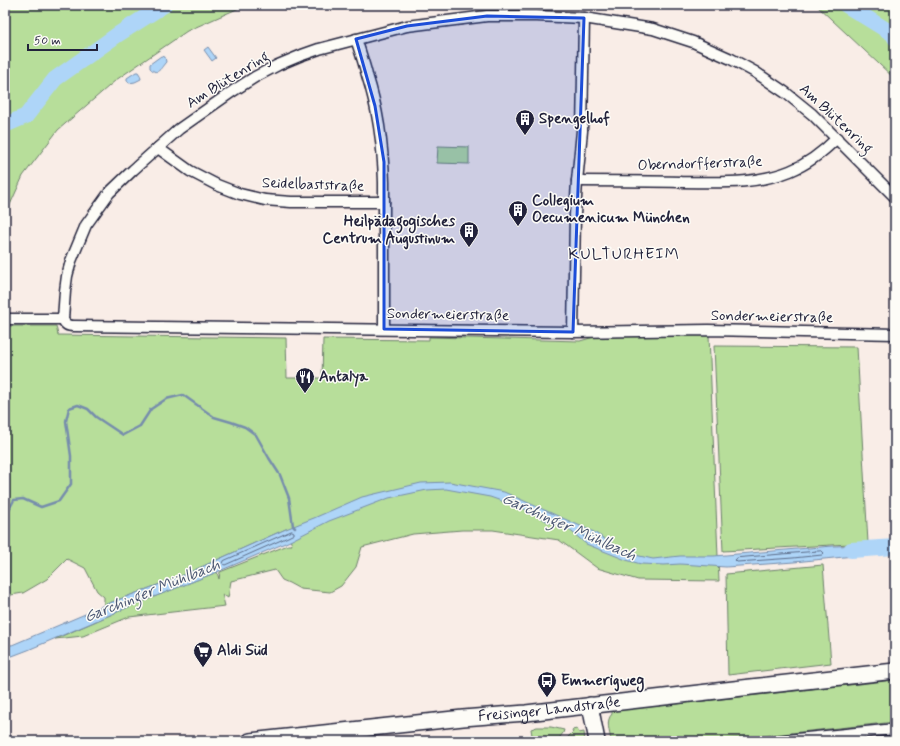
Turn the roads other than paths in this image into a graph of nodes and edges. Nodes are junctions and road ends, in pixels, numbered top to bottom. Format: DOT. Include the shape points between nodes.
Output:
graph roads {
  1 [pos="584,18"];
  2 [pos="356,39"];
  3 [pos="837,138"];
  4 [pos="158,148"];
  5 [pos="577,181"];
  6 [pos="895,198"];
  7 [pos="384,202"];
  8 [pos="5,319"];
  9 [pos="63,319"];
  10 [pos="384,330"];
  11 [pos="573,332"];
  12 [pos="895,334"];
  13 [pos="895,671"];
  14 [pos="590,705"];
  15 [pos="895,729"];
  16 [pos="827,738"];
  17 [pos="250,741"];
  18 [pos="597,741"];
  19 [pos="777,741"];
  1 -- 2 [label="street, Am Blütenring" via="487,16 407,26"];
  1 -- 3 [label="street, Am Blütenring" via="653,28 731,59 786,93"];
  1 -- 5 [label="street" via="582,131"];
  2 -- 4 [label="street, Am Blütenring" via="302,55 255,77 217,102"];
  2 -- 7 [label="street" via="368,76 382,144"];
  3 -- 5 [label="street, Oberndorfferstraße" via="803,165 772,177 750,181"];
  3 -- 6 [label="street, Am Blütenring"];
  4 -- 7 [label="street, Seidelbaststraße" via="190,171 217,186 265,200"];
  4 -- 9 [label="street, Am Blütenring" via="109,193 86,225 69,269"];
  5 -- 11 [label="street"];
  7 -- 10 [label="street"];
  8 -- 9 [label="street, Sondermeierstraße"];
  9 -- 10 [label="street, Sondermeierstraße" via="68,326"];
  10 -- 11 [label="street, Sondermeierstraße"];
  11 -- 12 [label="street, Sondermeierstraße" via="708,330"];
  13 -- 14 [label="main road, Freisinger Landstraße"];
  14 -- 17 [label="main road, Freisinger Landstraße"];
  14 -- 18 [label="main road"];
  15 -- 16 [label="street"];
  16 -- 19 [label="street"];
}
